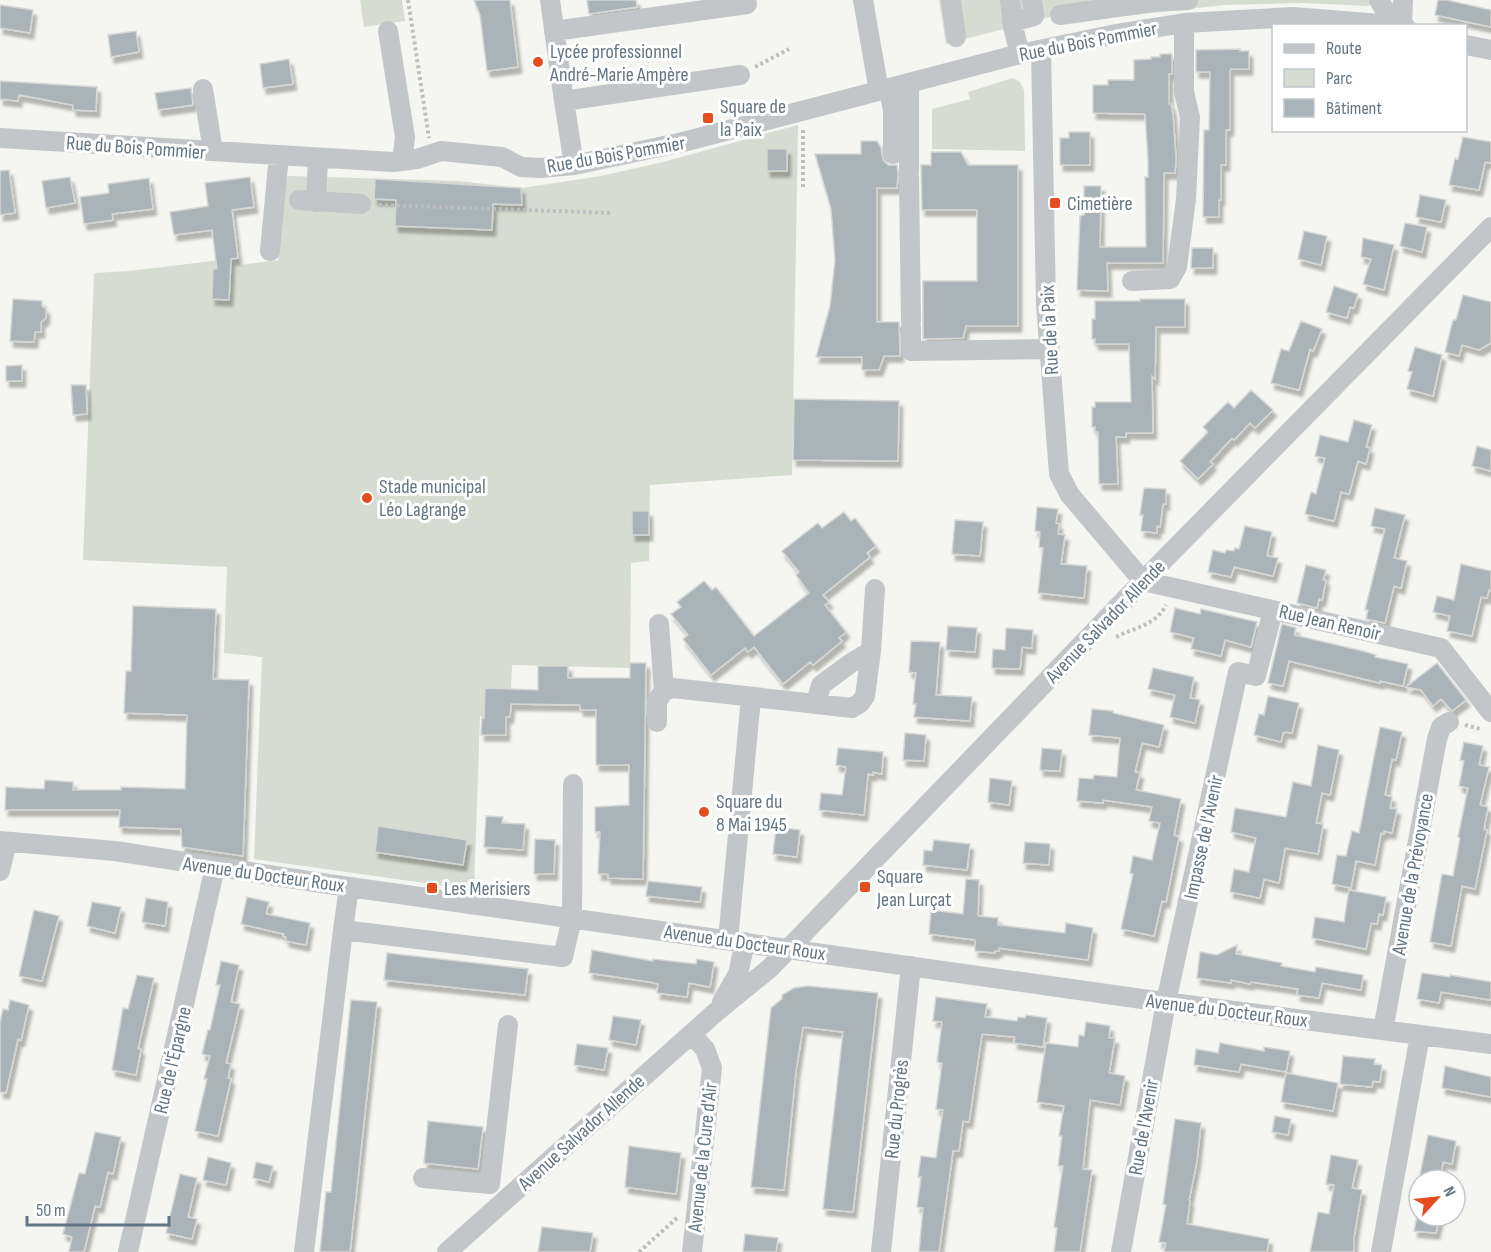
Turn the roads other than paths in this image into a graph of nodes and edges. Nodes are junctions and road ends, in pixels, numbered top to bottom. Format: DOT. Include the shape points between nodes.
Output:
graph roads {
  1 [pos="550,0"];
  2 [pos="863,0"];
  3 [pos="951,0"];
  4 [pos="1010,0"];
  5 [pos="1032,0"];
  6 [pos="1173,0"];
  7 [pos="1186,0"];
  8 [pos="1379,0"];
  9 [pos="1403,0"];
  10 [pos="1143,2"];
  11 [pos="747,4"];
  12 [pos="1112,4"];
  13 [pos="1071,7"];
  14 [pos="1012,22"];
  15 [pos="1184,23"];
  16 [pos="1400,24"];
  17 [pos="387,31"];
  18 [pos="554,31"];
  19 [pos="1116,34"];
  20 [pos="956,37"];
  21 [pos="1467,45"];
  22 [pos="1041,50"];
  23 [pos="1491,51"];
  24 [pos="1020,54"];
  25 [pos="740,75"];
  26 [pos="909,83"];
  27 [pos="203,90"];
  28 [pos="884,90"];
  29 [pos="564,101"];
  30 [pos="0,138"];
  31 [pos="213,152"];
  32 [pos="893,154"];
  33 [pos="279,155"];
  34 [pos="318,158"];
  35 [pos="402,161"];
  36 [pos="574,165"];
  37 [pos="361,204"];
  38 [pos="1491,227"];
  39 [pos="270,251"];
  40 [pos="1132,281"];
  41 [pos="1048,349"];
  42 [pos="1143,581"];
  43 [pos="875,589"];
  44 [pos="1270,622"];
  45 [pos="659,624"];
  46 [pos="871,651"];
  47 [pos="664,691"];
  48 [pos="751,698"];
  49 [pos="816,704"];
  50 [pos="1490,709"];
  51 [pos="657,722"];
  52 [pos="1449,722"];
  53 [pos="573,784"];
  54 [pos="3,842"];
  55 [pos="215,867"];
  56 [pos="0,872"];
  57 [pos="349,886"];
  58 [pos="572,918"];
  59 [pos="343,930"];
  60 [pos="737,941"];
  61 [pos="789,948"];
  62 [pos="912,966"];
  63 [pos="1166,1002"];
  64 [pos="716,1012"];
  65 [pos="508,1025"];
  66 [pos="1383,1030"];
  67 [pos="691,1034"];
  68 [pos="1420,1035"];
  69 [pos="1491,1044"];
  70 [pos="423,1178"];
  71 [pos="490,1185"];
  72 [pos="500,1205"];
  73 [pos="128,1252"];
  74 [pos="304,1252"];
  75 [pos="447,1252"];
  76 [pos="692,1252"];
  77 [pos="881,1252"];
  78 [pos="1121,1252"];
  79 [pos="1381,1252"];
  1 -- 18 [label="street"];
  2 -- 28 [label="street"];
  3 -- 20 [label="street"];
  4 -- 14 [label="street"];
  5 -- 14 [label="street" via="1034,16"];
  6 -- 7 [label="street"];
  6 -- 10 [label="street"];
  8 -- 16 [label="street"];
  9 -- 16 [label="street"];
  10 -- 12 [label="street"];
  11 -- 18 [label="street"];
  12 -- 13 [label="street"];
  12 -- 19 [label="street"];
  14 -- 24 [label="street"];
  15 -- 16 [label="street, Rue du Bois Pommier" via="1293,17"];
  15 -- 19 [label="street, Rue du Bois Pommier"];
  15 -- 40 [label="street" via="1184,92 1190,117 1186,199 1177,267 1170,279"];
  17 -- 35 [label="street" via="405,136"];
  18 -- 29 [label="street"];
  19 -- 22 [label="street, Rue du Bois Pommier"];
  21 -- 23 [label="street"];
  22 -- 24 [label="street, Rue du Bois Pommier"];
  22 -- 41 [label="street, Rue de la Paix"];
  24 -- 26 [label="street, Rue du Bois Pommier"];
  25 -- 29 [label="street"];
  26 -- 28 [label="street, Rue du Bois Pommier"];
  26 -- 41 [label="street" via="911,351"];
  27 -- 31 [label="street"];
  28 -- 32 [label="street" via="893,111"];
  28 -- 36 [label="street, Rue du Bois Pommier" via="683,142"];
  29 -- 36 [label="street"];
  30 -- 31 [label="street, Rue du Bois Pommier"];
  31 -- 33 [label="street, Rue du Bois Pommier"];
  33 -- 34 [label="street, Rue du Bois Pommier"];
  33 -- 39 [label="street"];
  34 -- 35 [label="street, Rue du Bois Pommier"];
  34 -- 37 [label="street" via="307,201"];
  35 -- 36 [label="street, Rue du Bois Pommier" via="441,152 502,157 521,167"];
  38 -- 42 [label="street, Avenue Salvador Allende"];
  41 -- 42 [label="street, Rue de la Paix" via="1059,474 1070,495"];
  42 -- 50 [label="street, Rue Jean Renoir" via="1441,648"];
  42 -- 61 [label="street, Avenue Salvador Allende"];
  43 -- 46 [label="street"];
  44 -- 63 [label="street, Impasse de l'Avenir" via="1256,676 1238,672"];
  45 -- 47 [label="street"];
  46 -- 49 [label="street" via="821,685"];
  46 -- 49 [label="street" via="865,696 860,703 852,708"];
  47 -- 48 [label="street" via="673,688"];
  47 -- 51 [label="street" via="657,701"];
  48 -- 49 [label="street"];
  48 -- 60 [label="street, Avenue Salvador Allende"];
  52 -- 66 [label="street, Avenue de la Prévoyance" via="1441,727 1437,738"];
  53 -- 58 [label="street"];
  54 -- 55 [label="street, Avenue du Docteur Roux" via="115,852"];
  54 -- 56 [label="street"];
  55 -- 57 [label="street, Avenue du Docteur Roux"];
  55 -- 73 [label="street, Rue de l'Épargne"];
  57 -- 58 [label="street, Avenue du Docteur Roux"];
  57 -- 59 [label="street"];
  58 -- 59 [label="street" via="563,957"];
  58 -- 60 [label="street, Avenue du Docteur Roux"];
  59 -- 74 [label="street"];
  60 -- 61 [label="street, Avenue du Docteur Roux"];
  60 -- 64 [label="street, Avenue Salvador Allende" via="738,974"];
  61 -- 62 [label="street, Avenue du Docteur Roux"];
  61 -- 64 [label="street, Avenue Salvador Allende"];
  62 -- 63 [label="street, Avenue du Docteur Roux"];
  62 -- 77 [label="street, Rue du Progrès"];
  63 -- 66 [label="street, Avenue du Docteur Roux"];
  63 -- 78 [label="street, Rue de l'Avenir"];
  64 -- 67 [label="street, Avenue Salvador Allende"];
  65 -- 71 [label="street"];
  66 -- 68 [label="street, Avenue du Docteur Roux"];
  67 -- 72 [label="street, Avenue Salvador Allende"];
  67 -- 76 [label="street, Avenue de la Cure d'Air" via="705,1049 712,1068"];
  68 -- 69 [label="street, Avenue du Docteur Roux"];
  68 -- 79 [label="street"];
  70 -- 71 [label="street"];
  71 -- 72 [label="street" via="491,1196"];
  72 -- 75 [label="street, Avenue Salvador Allende"];
}
